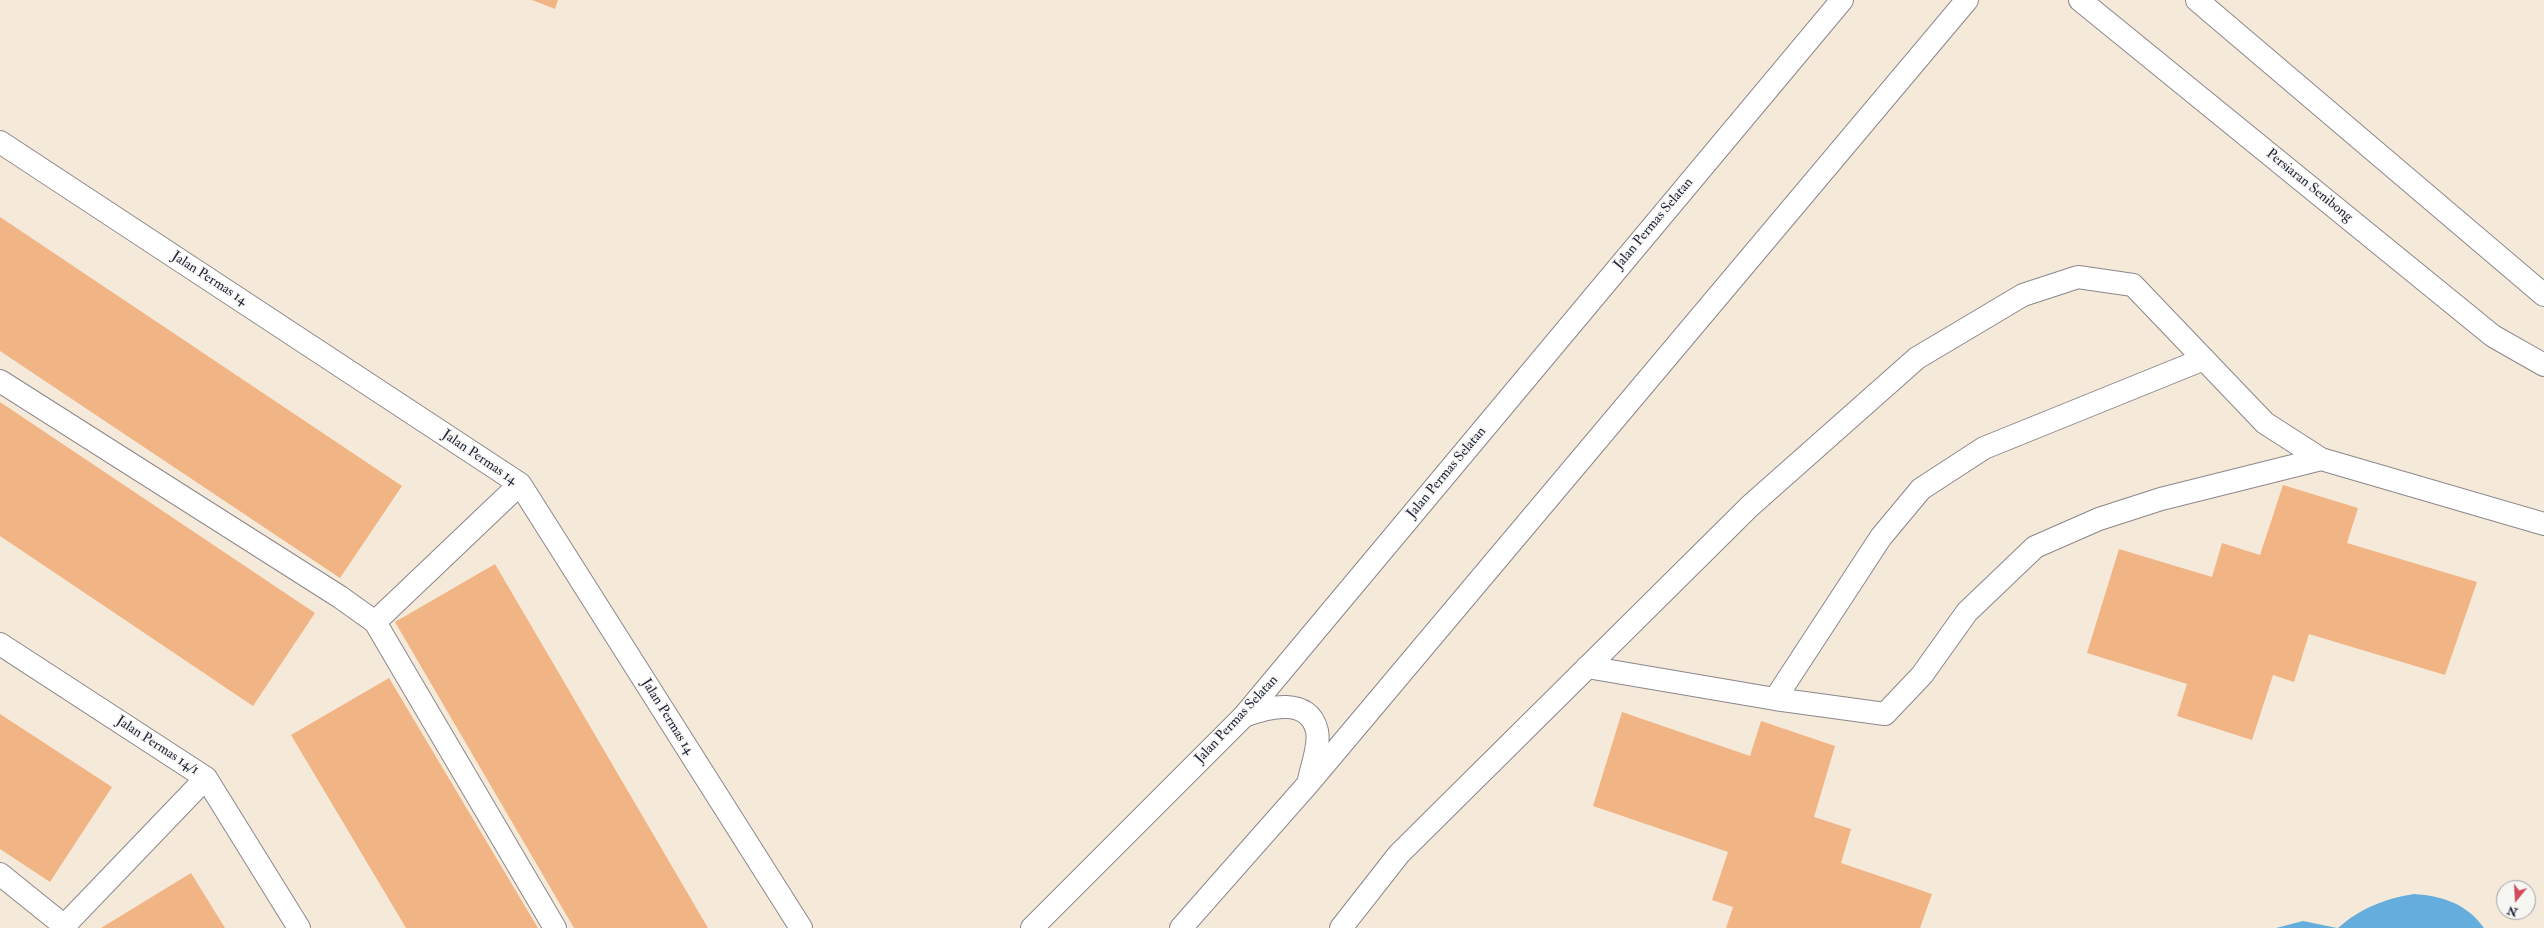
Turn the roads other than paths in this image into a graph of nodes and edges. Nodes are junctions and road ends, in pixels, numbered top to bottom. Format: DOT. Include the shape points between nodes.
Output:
graph roads {
  1 [pos="1842,0"];
  2 [pos="1967,0"];
  3 [pos="2080,0"];
  4 [pos="2197,0"];
  5 [pos="0,142"];
  6 [pos="2544,295"];
  7 [pos="2204,359"];
  8 [pos="2544,365"];
  9 [pos="0,381"];
  10 [pos="2321,459"];
  11 [pos="520,484"];
  12 [pos="2544,524"];
  13 [pos="375,622"];
  14 [pos="0,644"];
  15 [pos="1587,667"];
  16 [pos="1775,699"];
  17 [pos="1244,716"];
  18 [pos="206,778"];
  19 [pos="1308,784"];
  20 [pos="0,874"];
  21 [pos="66,927"];
  22 [pos="299,928"];
  23 [pos="554,928"];
  24 [pos="801,928"];
  25 [pos="1032,928"];
  26 [pos="1181,928"];
  27 [pos="1341,928"];
  1 -- 17 [label="street, Jalan Permas Selatan"];
  2 -- 19 [label="street"];
  3 -- 8 [label="street, Persiaran Senibong" via="2493,336"];
  4 -- 6 [label="street"];
  5 -- 11 [label="street, Jalan Permas 14"];
  7 -- 10 [label="street" via="2265,423"];
  7 -- 15 [label="street" via="2132,285 2078,277 2023,295 1917,358 1750,506"];
  7 -- 16 [label="street" via="1984,448 1921,489 1881,537"];
  9 -- 13 [label="street" via="340,597"];
  10 -- 12 [label="street"];
  10 -- 16 [label="street" via="2161,499 2099,518 2035,547 1967,612 1922,675 1885,714"];
  11 -- 13 [label="street"];
  11 -- 24 [label="street, Jalan Permas 14"];
  13 -- 23 [label="street"];
  14 -- 18 [label="street, Jalan Permas 14/1"];
  15 -- 16 [label="street"];
  15 -- 27 [label="street" via="1399,854"];
  17 -- 19 [label="street" via="1277,707 1293,707 1309,714 1317,731"];
  17 -- 25 [label="street, Jalan Permas Selatan"];
  18 -- 21 [label="street"];
  18 -- 22 [label="street, Jalan Permas 14/1"];
  19 -- 26 [label="street"];
  20 -- 21 [label="street"];
}
